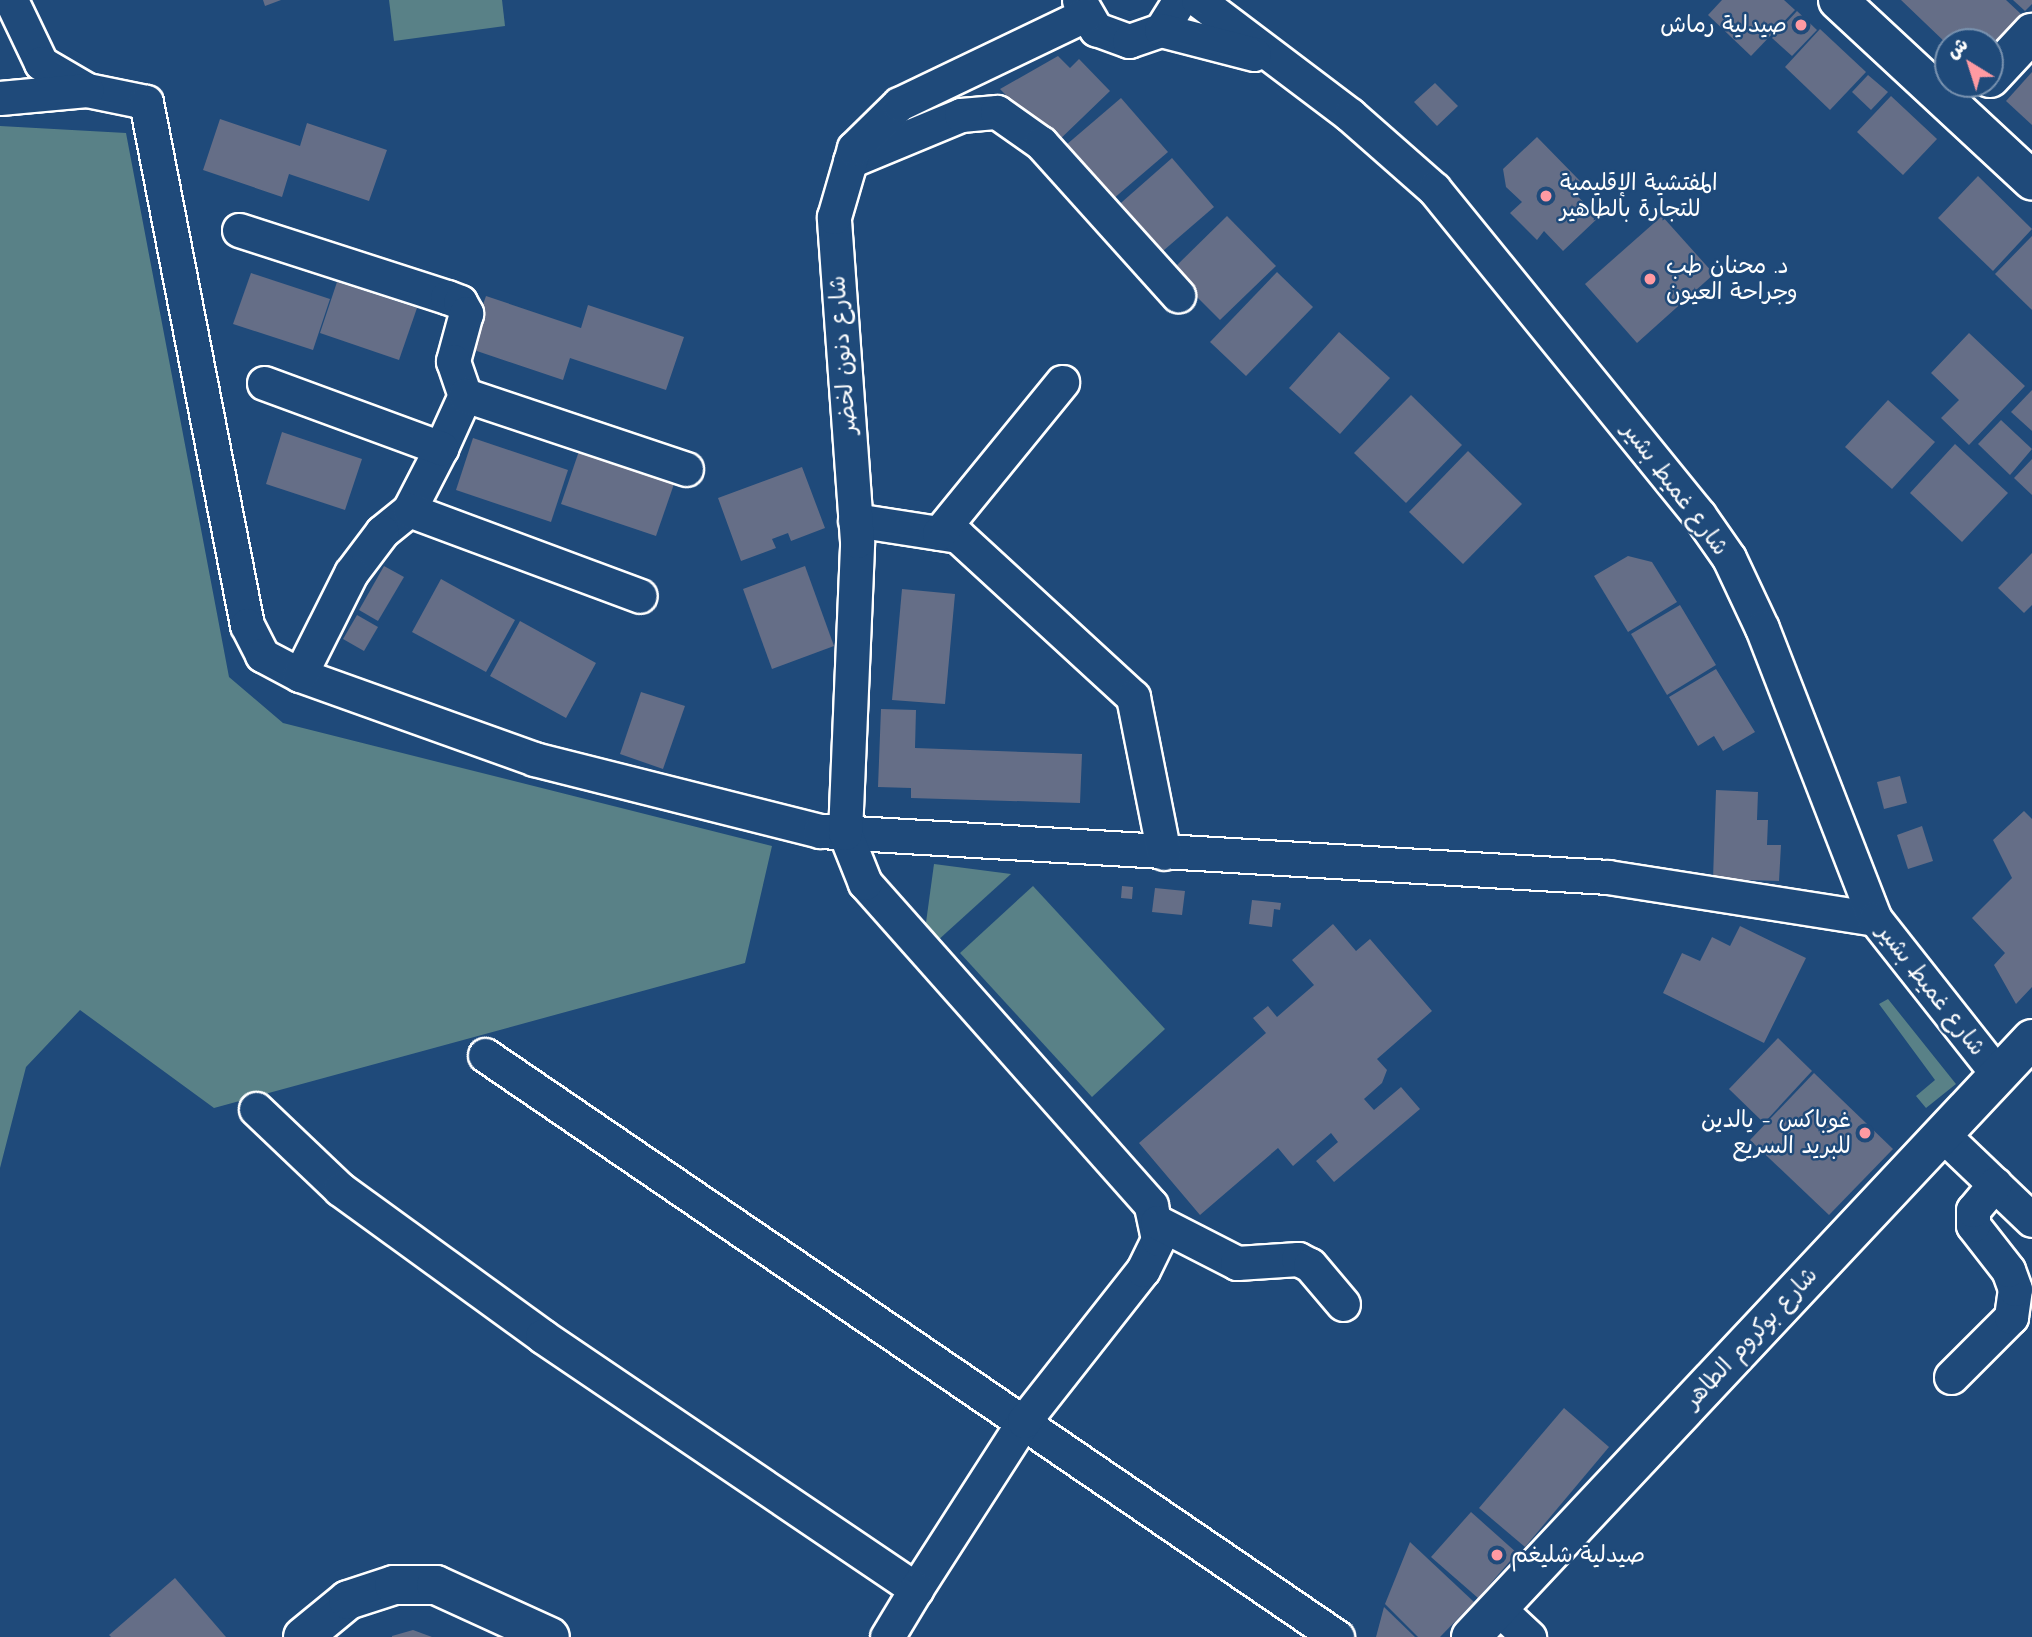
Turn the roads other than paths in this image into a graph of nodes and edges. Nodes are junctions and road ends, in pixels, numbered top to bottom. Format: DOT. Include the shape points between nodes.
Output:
graph roads {
  1 [pos="11,0"];
  2 [pos="1180,0"];
  3 [pos="1198,0"];
  4 [pos="1838,0"];
  5 [pos="1082,8"];
  6 [pos="1161,30"];
  7 [pos="2032,33"];
  8 [pos="1273,61"];
  9 [pos="2004,63"];
  10 [pos="1934,70"];
  11 [pos="87,90"];
  12 [pos="0,98"];
  13 [pos="1972,98"];
  14 [pos="850,162"];
  15 [pos="2032,180"];
  16 [pos="239,230"];
  17 [pos="1178,295"];
  18 [pos="1062,382"];
  19 [pos="264,383"];
  20 [pos="464,395"];
  21 [pos="441,448"];
  22 [pos="685,469"];
  23 [pos="409,510"];
  24 [pos="855,520"];
  25 [pos="939,533"];
  26 [pos="640,596"];
  27 [pos="300,675"];
  28 [pos="845,832"];
  29 [pos="1164,853"];
  30 [pos="1875,919"];
  31 [pos="2032,1039"];
  32 [pos="485,1055"];
  33 [pos="1998,1075"];
  34 [pos="256,1109"];
  35 [pos="1943,1135"];
  36 [pos="1995,1184"];
  37 [pos="2032,1220"];
  38 [pos="1157,1222"];
  39 [pos="1343,1304"];
  40 [pos="1951,1377"];
  41 [pos="1024,1421"];
  42 [pos="916,1589"];
  43 [pos="1500,1610"];
  44 [pos="303,1637"];
  45 [pos="550,1637"];
  46 [pos="887,1637"];
  47 [pos="1337,1637"];
  48 [pos="1471,1637"];
  49 [pos="1529,1637"];
  1 -- 11 [label="street" via="41,63"];
  2 -- 6 [label="street"];
  3 -- 8 [label="street"];
  4 -- 10 [label="main road"];
  5 -- 6 [label="street" via="1096,29 1129,41"];
  5 -- 14 [label="street, شارع دنون لخضر" via="899,104 854,148"];
  6 -- 8 [label="street"];
  7 -- 9 [label="main road"];
  8 -- 30 [label="street, شارع غميط بشير" via="1350,115 1434,189 1699,515 1729,558 1762,628"];
  11 -- 12 [label="street"];
  11 -- 27 [label="street" via="146,102 247,625 262,655"];
  13 -- 15 [label="main road"];
  14 -- 17 [label="street" via="961,115 997,112 1041,143"];
  14 -- 24 [label="street, شارع دنون لخضر" via="834,217"];
  16 -- 20 [label="street" via="460,302 466,313 453,361"];
  18 -- 25 [label="street"];
  19 -- 21 [label="street"];
  20 -- 21 [label="street"];
  20 -- 22 [label="street"];
  21 -- 23 [label="street"];
  23 -- 26 [label="street"];
  23 -- 27 [label="street" via="382,532 351,573"];
  24 -- 25 [label="street"];
  24 -- 28 [label="street, شارع دنون لخضر"];
  25 -- 29 [label="street" via="958,536 1133,697"];
  27 -- 28 [label="street" via="534,759 820,831"];
  28 -- 29 [label="street"];
  28 -- 38 [label="street" via="865,883 1151,1205"];
  29 -- 30 [label="street" via="1608,877"];
  30 -- 33 [label="street, شارع غميط بشير"];
  31 -- 33 [label="main road, شارع بوكروم الطاهر"];
  32 -- 41 [label="street"];
  33 -- 35 [label="main road, شارع بوكروم الطاهر"];
  34 -- 42 [label="street" via="362,1206 542,1336"];
  35 -- 36 [label="street"];
  35 -- 43 [label="main road, شارع بوكروم الطاهر"];
  36 -- 37 [label="street"];
  36 -- 40 [label="street" via="1973,1210 1973,1226 2008,1270 2015,1289 2011,1317"];
  38 -- 39 [label="street" via="1237,1262 1298,1259 1310,1265"];
  38 -- 41 [label="street" via="1153,1256"];
  41 -- 42 [label="street"];
  41 -- 47 [label="street"];
  42 -- 46 [label="street"];
  43 -- 48 [label="main road, شارع بوكروم الطاهر"];
  43 -- 49 [label="street"];
  44 -- 45 [label="main road" via="348,1600 394,1585 436,1585"];
}
